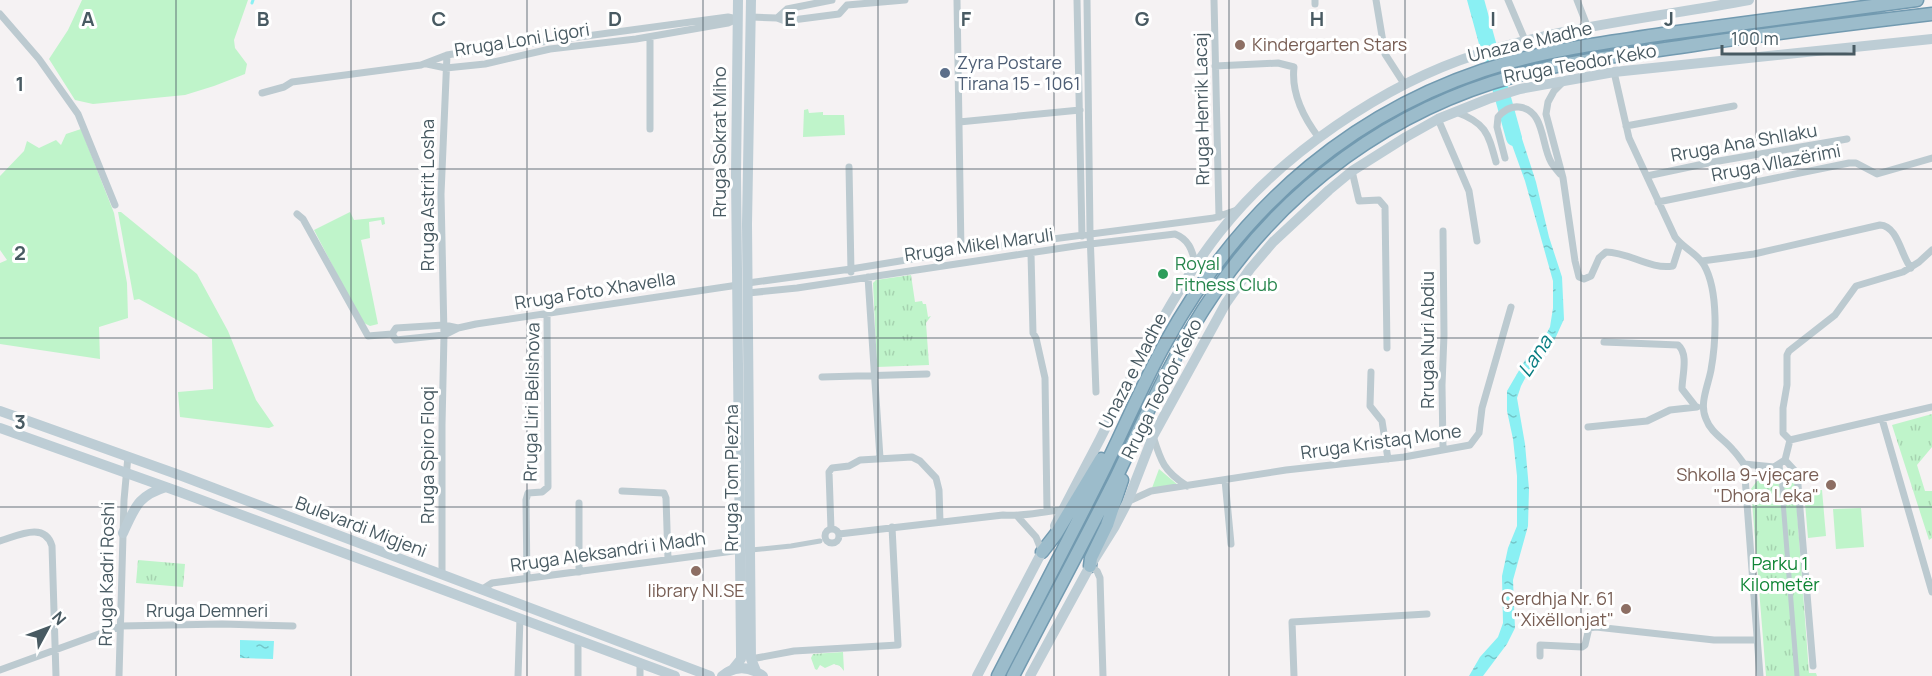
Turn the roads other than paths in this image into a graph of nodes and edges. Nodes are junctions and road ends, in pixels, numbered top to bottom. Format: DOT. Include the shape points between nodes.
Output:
graph roads {
  1 [pos="738,0"];
  2 [pos="751,0"];
  3 [pos="832,0"];
  4 [pos="905,0"];
  5 [pos="957,0"];
  6 [pos="1077,0"];
  7 [pos="1087,0"];
  8 [pos="1214,0"];
  9 [pos="1376,0"];
  10 [pos="1508,0"];
  11 [pos="1577,0"];
  12 [pos="1749,0"];
  13 [pos="1878,0"];
  14 [pos="1917,0"];
  15 [pos="0,14"];
  16 [pos="1810,14"];
  17 [pos="1932,14"];
  18 [pos="737,18"];
  19 [pos="750,18"];
  20 [pos="777,18"];
  21 [pos="1588,28"];
  22 [pos="650,37"];
  23 [pos="1932,39"];
  24 [pos="1525,40"];
  25 [pos="447,55"];
  26 [pos="425,64"];
  27 [pos="1215,66"];
  28 [pos="446,68"];
  29 [pos="1614,72"];
  30 [pos="1565,81"];
  31 [pos="1405,85"];
  32 [pos="262,93"];
  33 [pos="1734,106"];
  34 [pos="1080,110"];
  35 [pos="1456,112"];
  36 [pos="1438,119"];
  37 [pos="959,122"];
  38 [pos="1626,126"];
  39 [pos="650,129"];
  40 [pos="1319,138"];
  41 [pos="1847,139"];
  42 [pos="1505,158"];
  43 [pos="1932,158"];
  44 [pos="1496,162"];
  45 [pos="849,167"];
  46 [pos="1352,171"];
  47 [pos="1647,176"];
  48 [pos="1563,178"];
  49 [pos="1658,201"];
  50 [pos="115,205"];
  51 [pos="1239,210"];
  52 [pos="297,214"];
  53 [pos="1219,217"];
  54 [pos="1443,231"];
  55 [pos="1086,234"];
  56 [pos="1477,241"];
  57 [pos="1090,244"];
  58 [pos="1680,244"];
  59 [pos="1082,245"];
  60 [pos="1932,250"];
  61 [pos="961,251"];
  62 [pos="1031,254"];
  63 [pos="1702,261"];
  64 [pos="1196,266"];
  65 [pos="1911,268"];
  66 [pos="850,270"];
  67 [pos="867,277"];
  68 [pos="851,279"];
  69 [pos="743,289"];
  70 [pos="1511,307"];
  71 [pos="548,313"];
  72 [pos="444,325"];
  73 [pos="458,328"];
  74 [pos="392,334"];
  75 [pos="444,336"];
  76 [pos="1604,342"];
  77 [pos="1387,348"];
  78 [pos="1371,372"];
  79 [pos="927,374"];
  80 [pos="874,375"];
  81 [pos="822,377"];
  82 [pos="1096,392"];
  83 [pos="1138,400"];
  84 [pos="1149,406"];
  85 [pos="1699,407"];
  86 [pos="1932,407"];
  87 [pos="0,411"];
  88 [pos="1882,419"];
  89 [pos="1588,427"];
  90 [pos="0,428"];
  91 [pos="1153,436"];
  92 [pos="1790,441"];
  93 [pos="1443,450"];
  94 [pos="128,456"];
  95 [pos="880,458"];
  96 [pos="1388,459"];
  97 [pos="1783,462"];
  98 [pos="1744,464"];
  99 [pos="125,473"];
  100 [pos="1225,480"];
  101 [pos="1187,486"];
  102 [pos="166,487"];
  103 [pos="622,490"];
  104 [pos="579,503"];
  105 [pos="1127,503"];
  106 [pos="1047,510"];
  107 [pos="1063,510"];
  108 [pos="1018,517"];
  109 [pos="940,522"];
  110 [pos="892,527"];
  111 [pos="831,529"];
  112 [pos="123,533"];
  113 [pos="839,534"];
  114 [pos="0,541"];
  115 [pos="820,541"];
  116 [pos="1231,544"];
  117 [pos="745,550"];
  118 [pos="1042,552"];
  119 [pos="668,559"];
  120 [pos="1090,566"];
  121 [pos="579,572"];
  122 [pos="442,575"];
  123 [pos="527,579"];
  124 [pos="481,590"];
  125 [pos="1932,592"];
  126 [pos="1427,614"];
  127 [pos="520,618"];
  128 [pos="121,626"];
  129 [pos="294,626"];
  130 [pos="578,639"];
  131 [pos="1757,640"];
  132 [pos="55,651"];
  133 [pos="1540,656"];
  134 [pos="751,660"];
  135 [pos="640,662"];
  136 [pos="1813,666"];
  137 [pos="733,669"];
  138 [pos="0,670"];
  139 [pos="760,674"];
  140 [pos="56,676"];
  141 [pos="119,676"];
  142 [pos="518,676"];
  143 [pos="578,676"];
  144 [pos="640,676"];
  145 [pos="675,676"];
  146 [pos="710,676"];
  147 [pos="722,676"];
  148 [pos="977,676"];
  149 [pos="998,676"];
  150 [pos="1014,676"];
  151 [pos="1030,676"];
  152 [pos="1103,676"];
  153 [pos="1294,676"];
  154 [pos="1760,676"];
  155 [pos="1797,676"];
  1 -- 18 [label="main road, Rruga Sokrat Miho"];
  2 -- 19 [label="main road, Rruga Sokrat Miho"];
  3 -- 20 [label="street" via="787,9"];
  4 -- 20 [label="street" via="847,5 838,14 785,21"];
  5 -- 37 [label="street, Rruga Mikel Maruli"];
  6 -- 34 [label="street"];
  7 -- 55 [label="street"];
  8 -- 27 [label="street, Rruga Henrik Lacaj"];
  9 -- 31 [label="street" via="1385,54"];
  10 -- 24 [label="street"];
  11 -- 21 [label="street"];
  12 -- 21 [label="main road, Rruga Teodor Keko"];
  13 -- 16 [label="highway"];
  14 -- 16 [label="highway, Unaza e Madhe"];
  15 -- 50 [label="street" via="39,59 78,114"];
  16 -- 83 [label="highway, Unaza e Madhe" via="1600,44 1514,61 1452,80 1389,112 1328,150 1253,219 1212,269 1166,341"];
  17 -- 84 [label="highway, Unaza e Madhe" via="1703,43 1517,75 1484,85 1398,123 1337,161 1262,232 1215,292"];
  18 -- 19 [label="main road"];
  18 -- 22 [label="street, Rruga Loni Ligori"];
  18 -- 25 [label="street, Rruga Loni Ligori"];
  18 -- 69 [label="main road, Rruga Sokrat Miho" via="736,186"];
  19 -- 20 [label="street"];
  19 -- 69 [label="main road, Rruga Sokrat Miho"];
  21 -- 24 [label="main road, Rruga Teodor Keko"];
  22 -- 28 [label="street, Rruga Loni Ligori" via="550,49 485,64"];
  22 -- 39 [label="street"];
  23 -- 29 [label="main road, Rruga Teodor Keko"];
  24 -- 31 [label="main road, Rruga Teodor Keko" via="1474,55"];
  25 -- 26 [label="street, Rruga Loni Ligori"];
  25 -- 28 [label="street, Rruga Astrit Losha"];
  26 -- 28 [label="street, Rruga Loni Ligori"];
  26 -- 32 [label="street, Rruga Loni Ligori" via="292,82"];
  27 -- 40 [label="street" via="1278,63 1294,67 1299,103"];
  27 -- 53 [label="street, Rruga Henrik Lacaj"];
  28 -- 72 [label="street, Rruga Astrit Losha" via="441,194"];
  29 -- 30 [label="main road, Rruga Teodor Keko"];
  29 -- 38 [label="street"];
  30 -- 35 [label="main road, Rruga Teodor Keko" via="1520,89"];
  30 -- 48 [label="street" via="1552,93 1546,114"];
  31 -- 40 [label="main road, Rruga Teodor Keko"];
  33 -- 38 [label="street"];
  34 -- 37 [label="street"];
  34 -- 55 [label="street"];
  35 -- 36 [label="main road, Rruga Teodor Keko"];
  35 -- 44 [label="street" via="1485,129"];
  36 -- 46 [label="main road, Rruga Teodor Keko"];
  36 -- 56 [label="street" via="1469,191"];
  37 -- 61 [label="street, Rruga Mikel Maruli"];
  38 -- 47 [label="street"];
  40 -- 51 [label="main road, Rruga Teodor Keko"];
  41 -- 47 [label="street, Rruga Ana Shllaku"];
  42 -- 48 [label="street" via="1498,117 1510,108 1526,108 1536,117 1550,161"];
  43 -- 49 [label="street, Rruga Vllazërimi" via="1877,174 1856,163"];
  45 -- 66 [label="street"];
  46 -- 77 [label="street" via="1359,201 1379,200 1385,207"];
  46 -- 91 [label="main road, Rruga Teodor Keko" via="1293,222 1250,269 1210,330"];
  47 -- 49 [label="street"];
  48 -- 58 [label="street" via="1579,277 1591,276 1606,252 1661,267 1673,266"];
  49 -- 58 [label="street"];
  51 -- 53 [label="street, Rruga Mikel Maruli"];
  51 -- 64 [label="main road, Rruga Teodor Keko"];
  52 -- 74 [label="street" via="368,336"];
  53 -- 55 [label="street, Rruga Mikel Maruli"];
  54 -- 93 [label="street, Rruga Nuri Abdiu"];
  55 -- 57 [label="street"];
  55 -- 59 [label="street"];
  55 -- 61 [label="street, Rruga Mikel Maruli"];
  57 -- 59 [label="street, Rruga Mikel Maruli"];
  57 -- 64 [label="street, Rruga Mikel Maruli" via="1176,234 1189,243"];
  57 -- 82 [label="street"];
  58 -- 63 [label="street"];
  59 -- 62 [label="street, Rruga Mikel Maruli"];
  60 -- 65 [label="street"];
  61 -- 66 [label="street, Rruga Mikel Maruli"];
  62 -- 67 [label="street, Rruga Mikel Maruli"];
  62 -- 106 [label="street" via="1033,333 1044,378"];
  63 -- 65 [label="street" via="1754,254 1885,225"];
  63 -- 85 [label="street" via="1715,321 1711,370"];
  64 -- 107 [label="main road, Rruga Teodor Keko" via="1133,370"];
  65 -- 92 [label="street" via="1856,286 1835,315 1789,351 1783,433"];
  66 -- 68 [label="street"];
  66 -- 69 [label="street, Rruga Mikel Maruli"];
  67 -- 68 [label="street, Rruga Mikel Maruli"];
  67 -- 80 [label="street"];
  68 -- 69 [label="street, Rruga Mikel Maruli" via="797,288"];
  69 -- 71 [label="street, Rruga Foto Xhavella"];
  69 -- 117 [label="main road, Rruga Tom Plezha"];
  70 -- 93 [label="street, Rruga Kristaq Mone" via="1476,440 1464,447"];
  71 -- 73 [label="street, Rruga Foto Xhavella"];
  71 -- 123 [label="street, Rruga Liri Belishova" via="548,487 528,493 526,500"];
  72 -- 73 [label="street"];
  72 -- 74 [label="street" via="396,328"];
  72 -- 75 [label="street, Rruga Astrit Losha"];
  73 -- 75 [label="street"];
  74 -- 75 [label="street" via="396,340"];
  75 -- 122 [label="street, Rruga Spiro Floqi"];
  76 -- 85 [label="street" via="1678,345 1684,355 1682,389"];
  78 -- 96 [label="street" via="1370,406 1382,422"];
  79 -- 80 [label="street"];
  80 -- 81 [label="street"];
  80 -- 95 [label="street"];
  83 -- 118 [label="highway" via="1127,410 1080,496"];
  83 -- 149 [label="highway, Unaza e Madhe"];
  84 -- 120 [label="highway" via="1149,421 1119,486"];
  84 -- 150 [label="highway, Unaza e Madhe"];
  85 -- 89 [label="street" via="1670,410 1647,421"];
  85 -- 98 [label="street" via="1710,428"];
  86 -- 88 [label="street"];
  87 -- 94 [label="main road, Bulevardi Migjeni"];
  88 -- 92 [label="street"];
  88 -- 125 [label="street"];
  90 -- 99 [label="main road, Bulevardi Migjeni"];
  91 -- 101 [label="street" via="1162,465"];
  91 -- 105 [label="main road, Rruga Teodor Keko"];
  92 -- 97 [label="street"];
  93 -- 96 [label="street, Rruga Kristaq Mone"];
  94 -- 99 [label="street, Rruga Kadri Roshi"];
  94 -- 122 [label="main road, Bulevardi Migjeni"];
  95 -- 109 [label="street" via="912,457 932,471 939,490"];
  95 -- 111 [label="street" via="857,460 829,472"];
  96 -- 100 [label="street, Rruga Kristaq Mone"];
  97 -- 98 [label="street" via="1767,467"];
  97 -- 136 [label="street" via="1797,473"];
  97 -- 155 [label="street"];
  98 -- 131 [label="street"];
  99 -- 102 [label="main road, Bulevardi Migjeni"];
  99 -- 112 [label="street, Rruga Kadri Roshi"];
  100 -- 101 [label="street, Rruga Kristaq Mone"];
  100 -- 116 [label="street"];
  101 -- 105 [label="street, Rruga Kristaq Mone" via="1150,491"];
  102 -- 112 [label="main road" via="138,501"];
  102 -- 127 [label="main road, Bulevardi Migjeni"];
  103 -- 119 [label="street" via="664,493"];
  104 -- 121 [label="street"];
  105 -- 120 [label="main road, Rruga Teodor Keko"];
  106 -- 107 [label="street"];
  106 -- 108 [label="street"];
  107 -- 118 [label="main road, Rruga Teodor Keko"];
  108 -- 109 [label="street"];
  108 -- 118 [label="street" via="1036,537"];
  109 -- 110 [label="street"];
  110 -- 113 [label="street"];
  110 -- 134 [label="street" via="898,645 794,651"];
  111 -- 113 [label="street"];
  111 -- 113 [label="street" via="824,535 828,543 837,542"];
  112 -- 128 [label="street, Rruga Kadri Roshi"];
  114 -- 132 [label="street" via="26,532 48,536 52,546"];
  115 -- 117 [label="street, Rruga Aleksandri i Madh"];
  117 -- 119 [label="street, Rruga Aleksandri i Madh"];
  117 -- 134 [label="main road, Rruga Tom Plezha"];
  117 -- 137 [label="main road, Rruga Tom Plezha" via="741,658"];
  118 -- 148 [label="main road, Rruga Teodor Keko"];
  119 -- 121 [label="street, Rruga Aleksandri i Madh"];
  120 -- 151 [label="main road, Rruga Teodor Keko"];
  120 -- 152 [label="street" via="1100,578"];
  121 -- 123 [label="street, Rruga Aleksandri i Madh"];
  122 -- 124 [label="main road, Bulevardi Migjeni"];
  123 -- 124 [label="street, Rruga Aleksandri i Madh" via="492,583"];
  124 -- 146 [label="main road, Bulevardi Migjeni"];
  126 -- 153 [label="street" via="1292,622"];
  127 -- 130 [label="main road, Bulevardi Migjeni"];
  127 -- 142 [label="street"];
  128 -- 129 [label="street, Rruga Demneri"];
  128 -- 132 [label="street, Rruga Demneri"];
  128 -- 141 [label="street, Rruga Kadri Roshi"];
  130 -- 135 [label="main road, Bulevardi Migjeni"];
  130 -- 143 [label="street"];
  131 -- 133 [label="street" via="1714,640 1596,627 1589,628 1582,647 1540,645"];
  131 -- 154 [label="street"];
  132 -- 138 [label="street, Rruga Demneri"];
  132 -- 140 [label="street"];
  134 -- 139 [label="main road, Rruga Tom Plezha"];
  135 -- 144 [label="street"];
  135 -- 145 [label="main road, Bulevardi Migjeni"];
  137 -- 139 [label="main road"];
  137 -- 147 [label="main road"];
}
